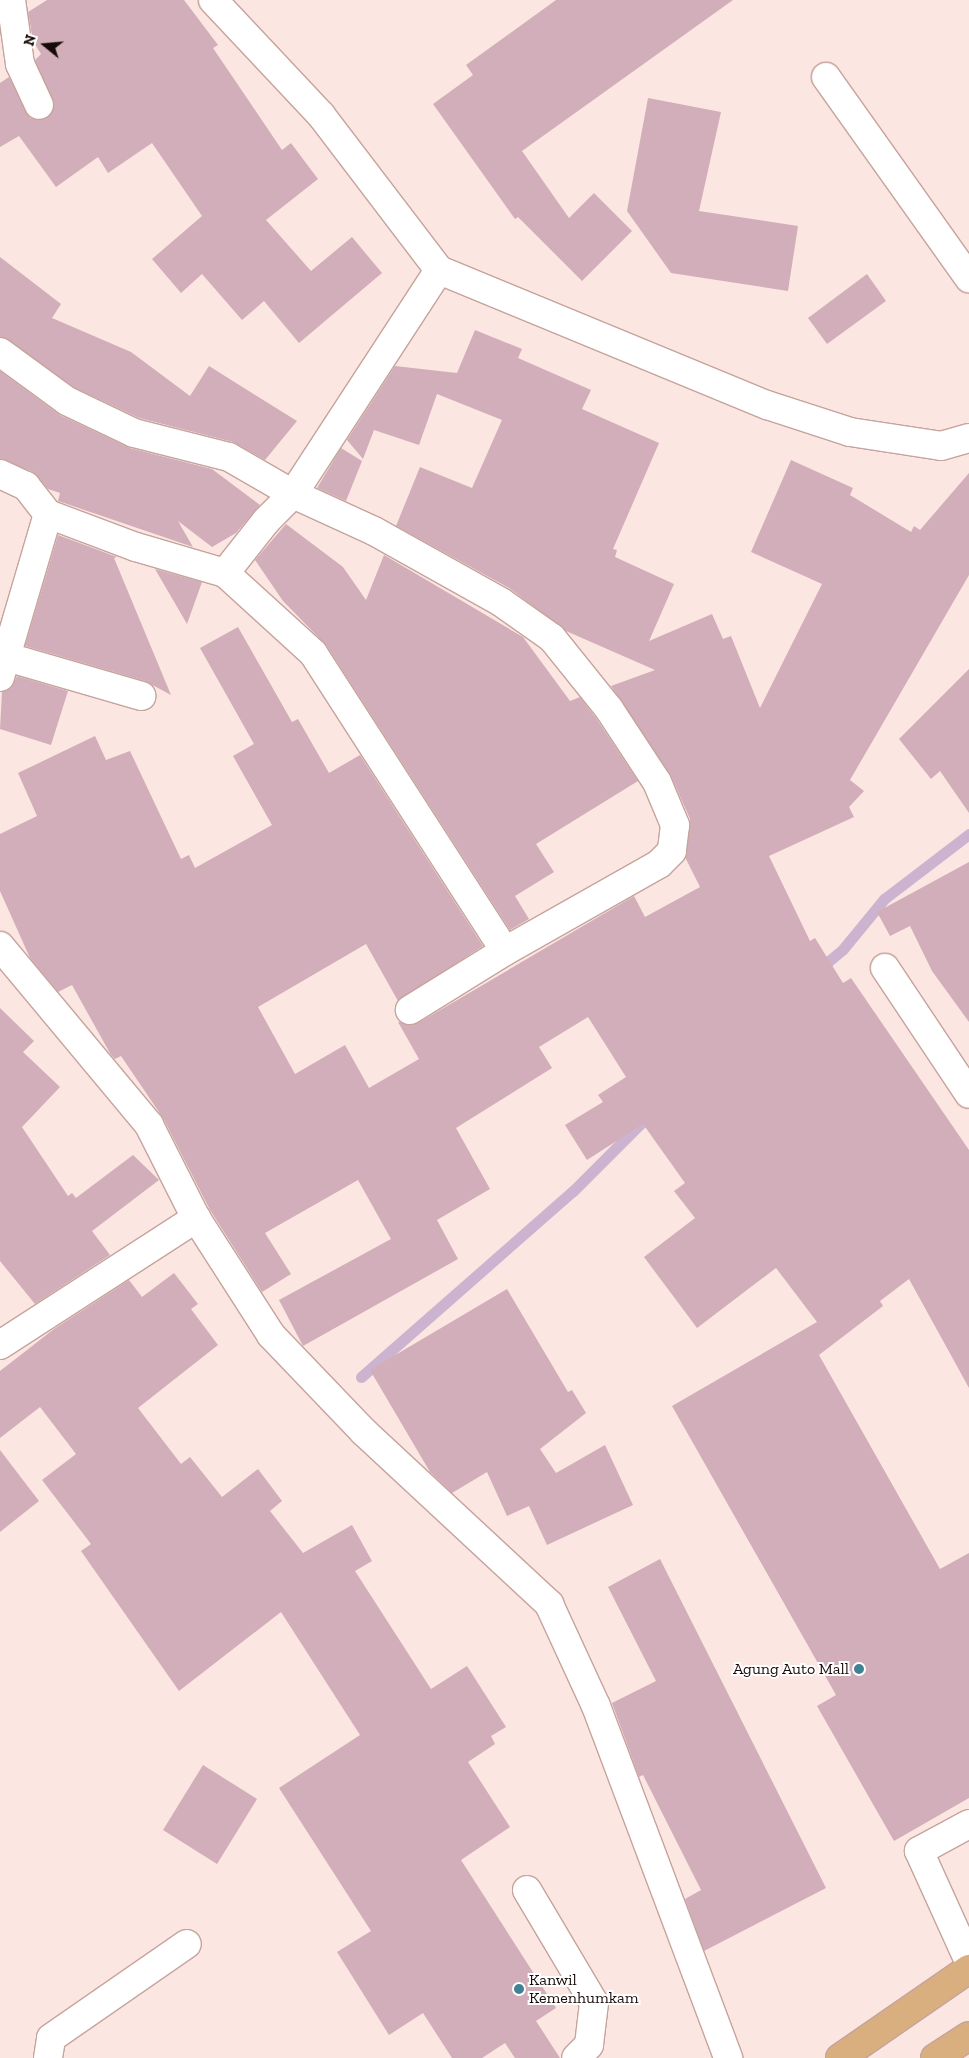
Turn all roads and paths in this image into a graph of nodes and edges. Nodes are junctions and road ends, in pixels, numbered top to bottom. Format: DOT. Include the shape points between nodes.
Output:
graph roads {
  1 [pos="11,0"];
  2 [pos="214,0"];
  3 [pos="826,76"];
  4 [pos="39,105"];
  5 [pos="438,270"];
  6 [pos="969,278"];
  7 [pos="0,352"];
  8 [pos="969,438"];
  9 [pos="0,474"];
  10 [pos="293,494"];
  11 [pos="48,514"];
  12 [pos="225,573"];
  13 [pos="4,667"];
  14 [pos="141,696"];
  15 [pos="0,946"];
  16 [pos="505,951"];
  17 [pos="885,968"];
  18 [pos="410,1010"];
  19 [pos="969,1094"];
  20 [pos="196,1218"];
  21 [pos="0,1345"];
  22 [pos="969,1824"];
  23 [pos="527,1890"];
  24 [pos="187,1944"];
  25 [pos="969,1961"];
  26 [pos="969,1969"];
  27 [pos="969,2036"];
  28 [pos="48,2058"];
  29 [pos="576,2058"];
  30 [pos="728,2058"];
  31 [pos="840,2058"];
  32 [pos="936,2058"];
  1 -- 4 [label="street" via="20,64"];
  2 -- 5 [label="street" via="321,115"];
  3 -- 6 [label="street"];
  5 -- 8 [label="street" via="767,406 841,429 942,446"];
  5 -- 10 [label="street"];
  7 -- 10 [label="street" via="67,401 134,433 229,458"];
  9 -- 11 [label="street" via="26,486"];
  10 -- 12 [label="street" via="266,520"];
  10 -- 16 [label="street" via="374,530 500,602 552,638 614,717 657,782 675,825 672,851 659,864"];
  11 -- 12 [label="street" via="136,547"];
  11 -- 13 [label="street"];
  12 -- 16 [label="street" via="313,653"];
  13 -- 14 [label="street"];
  15 -- 20 [label="street" via="149,1125"];
  16 -- 18 [label="street"];
  17 -- 19 [label="street"];
  20 -- 21 [label="street"];
  20 -- 30 [label="street" via="272,1335 364,1432 549,1604 596,1706"];
  22 -- 25 [label="street" via="919,1851"];
  23 -- 29 [label="street" via="594,2003 589,2044"];
  24 -- 28 [label="street" via="51,2038"];
  26 -- 31 [label="main road"];
  27 -- 32 [label="main road"];
}
